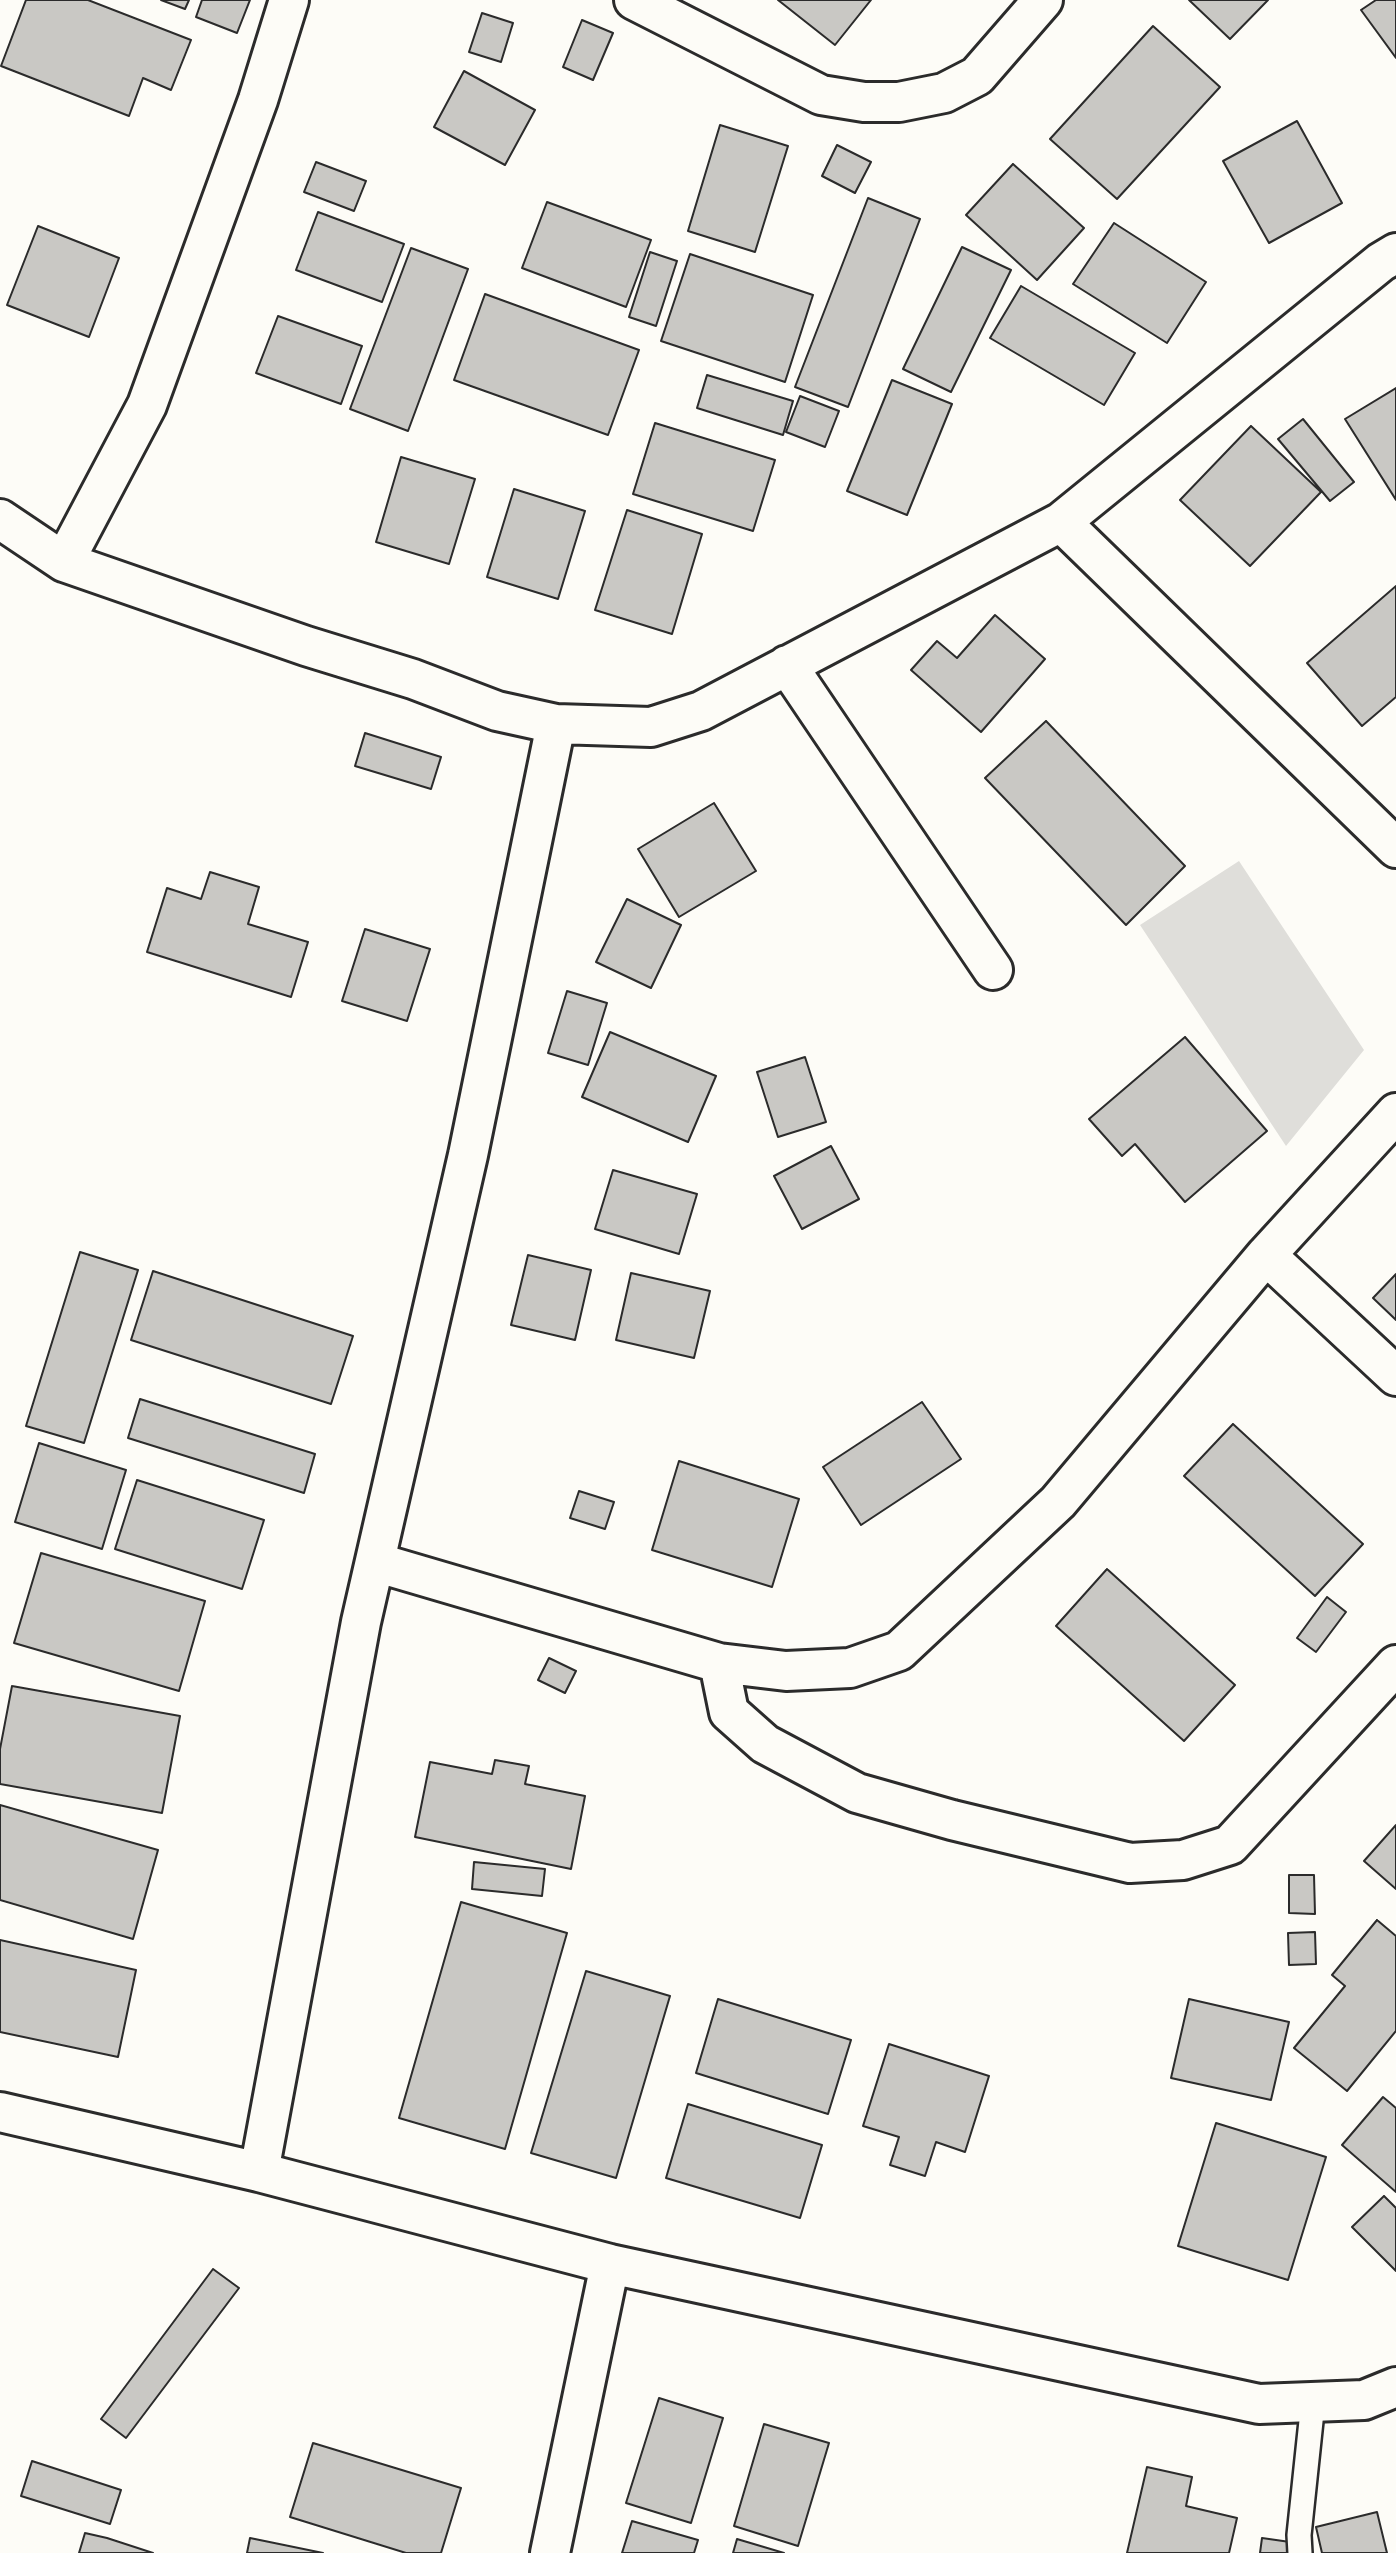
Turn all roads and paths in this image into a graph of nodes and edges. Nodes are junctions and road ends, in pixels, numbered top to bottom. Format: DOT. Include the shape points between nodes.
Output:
graph roads {
  1 [pos="289,0"];
  2 [pos="634,0"];
  3 [pos="1044,0"];
  4 [pos="1396,253"];
  5 [pos="0,519"];
  6 [pos="1061,522"];
  7 [pos="64,562"];
  8 [pos="787,665"];
  9 [pos="556,724"];
  10 [pos="1396,848"];
  11 [pos="993,970"];
  12 [pos="1396,1113"];
  13 [pos="1266,1255"];
  14 [pos="1396,1376"];
  15 [pos="375,1562"];
  16 [pos="719,1663"];
  17 [pos="1396,1665"];
  18 [pos="0,2112"];
  19 [pos="259,2172"];
  20 [pos="610,2264"];
  21 [pos="1396,2387"];
  22 [pos="1313,2402"];
  23 [pos="550,2553"];
  24 [pos="1300,2553"];
  1 -- 7 [label="street" via="258,100 147,405"];
  2 -- 3 [label="street" via="821,95 864,102 899,102 944,93 976,76"];
  4 -- 6 [label="street"];
  5 -- 7 [label="street"];
  6 -- 8 [label="street"];
  6 -- 10 [label="street"];
  7 -- 9 [label="street" via="497,711"];
  8 -- 9 [label="street" via="701,711 651,727"];
  8 -- 11 [label="street"];
  9 -- 15 [label="street" via="468,1155"];
  12 -- 13 [label="street"];
  13 -- 14 [label="street"];
  13 -- 16 [label="street" via="1058,1502 900,1651 850,1668 786,1671"];
  15 -- 16 [label="street"];
  15 -- 19 [label="street"];
  16 -- 17 [label="street" via="729,1712 765,1744 857,1793 1130,1863 1184,1860 1230,1845"];
  18 -- 19 [label="street"];
  19 -- 20 [label="street"];
  20 -- 22 [label="street" via="1259,2404"];
  20 -- 23 [label="street"];
  21 -- 22 [label="street" via="1364,2400"];
  22 -- 24 [label="lane"];
}
